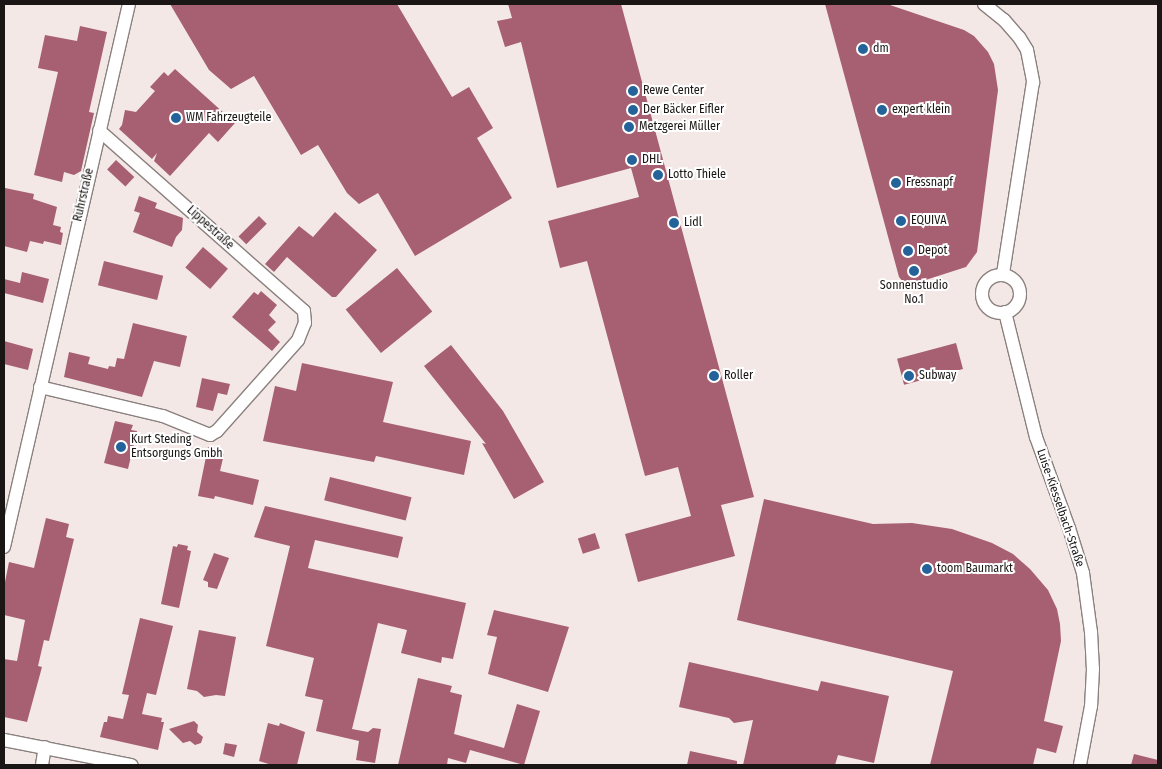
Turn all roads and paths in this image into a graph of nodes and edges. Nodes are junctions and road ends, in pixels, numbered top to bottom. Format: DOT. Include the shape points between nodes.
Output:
graph roads {
  1 [pos="129,4"];
  2 [pos="984,4"];
  3 [pos="99,130"];
  4 [pos="1003,274"];
  5 [pos="1005,312"];
  6 [pos="40,387"];
  7 [pos="5,540"];
  8 [pos="4,740"];
  9 [pos="45,748"];
  10 [pos="42,765"];
  11 [pos="132,765"];
  12 [pos="1080,765"];
  1 -- 3 [label="street, Ruhrstraße"];
  2 -- 4 [label="street" via="1019,36 1027,50 1033,82"];
  3 -- 6 [label="street, Ruhrstraße"];
  3 -- 6 [label="street, Lippestraße" via="304,311 303,333 210,435 163,416"];
  4 -- 5 [label="street" via="1012,277 1020,290 1016,305"];
  4 -- 5 [label="street" via="986,281 981,293 986,306 994,312"];
  5 -- 12 [label="street, Luise-Kiesselbach-Straße" via="1036,437 1083,573 1093,669 1091,706"];
  6 -- 7 [label="street, Ruhrstraße"];
  8 -- 9 [label="street"];
  9 -- 10 [label="street"];
  9 -- 11 [label="street"];
}
